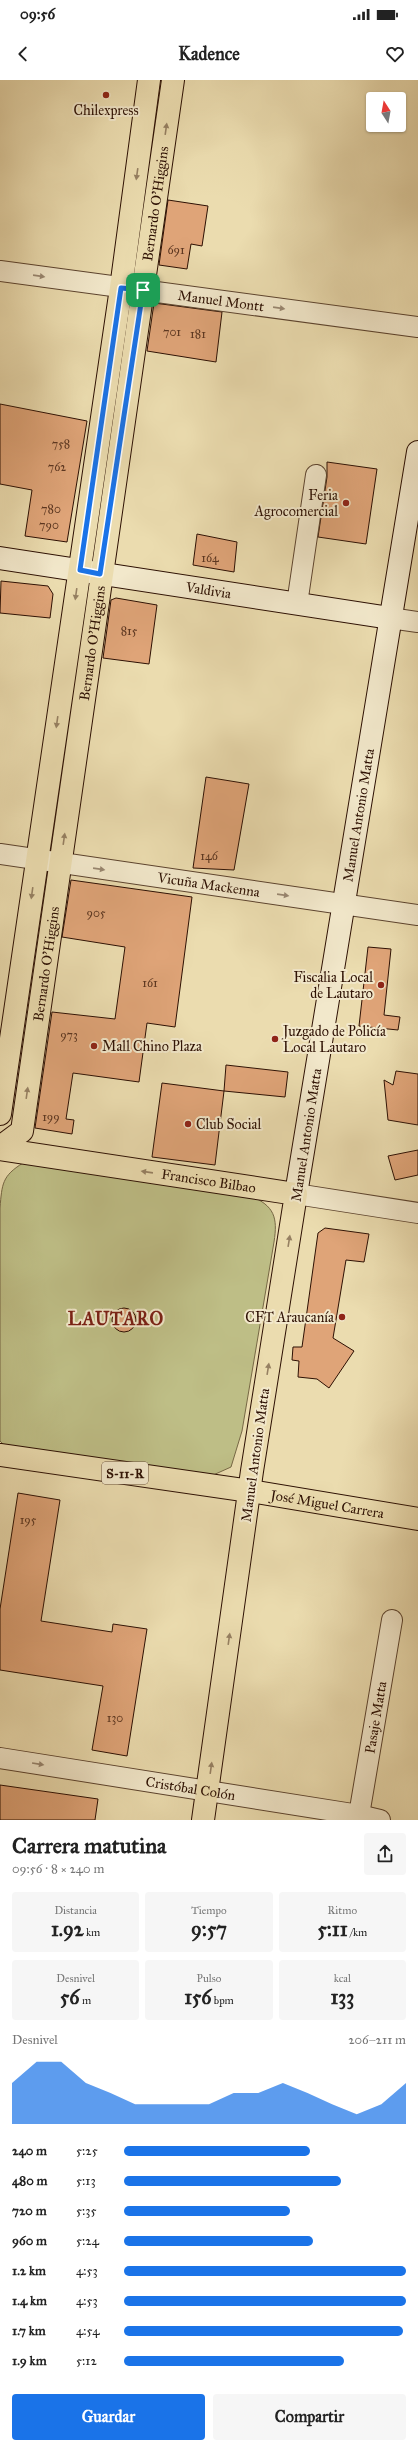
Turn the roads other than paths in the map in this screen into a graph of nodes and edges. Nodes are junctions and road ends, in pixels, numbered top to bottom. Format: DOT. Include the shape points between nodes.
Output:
graph roads {
  1 [pos="149,80"];
  2 [pos="173,80"];
  3 [pos="0,271"];
  4 [pos="121,288"];
  5 [pos="143,290"];
  6 [pos="418,327"];
  7 [pos="418,452"];
  8 [pos="316,475"];
  9 [pos="0,558"];
  10 [pos="90,572"];
  11 [pos="297,604"];
  12 [pos="390,618"];
  13 [pos="418,622"];
  14 [pos="0,854"];
  15 [pos="36,860"];
  16 [pos="61,863"];
  17 [pos="343,904"];
  18 [pos="418,915"];
  19 [pos="0,1114"];
  20 [pos="0,1148"];
  21 [pos="296,1194"];
  22 [pos="418,1213"];
  23 [pos="0,1455"];
  24 [pos="250,1491"];
  25 [pos="418,1518"];
  26 [pos="392,1620"];
  27 [pos="0,1758"];
  28 [pos="208,1791"];
  29 [pos="359,1815"];
  30 [pos="203,1820"];
  31 [pos="380,1820"];
  1 -- 4 [label="main road, Bernardo O'Higgins, one-way"];
  5 -- 2 [label="main road, Bernardo O'Higgins, one-way"];
  3 -- 4 [label="street, Manuel Montt, one-way"];
  4 -- 5 [label="street, Manuel Montt"];
  4 -- 10 [label="main road, Bernardo O'Higgins"];
  5 -- 6 [label="street, Manuel Montt, one-way"];
  5 -- 10 [label="main road, Bernardo O'Higgins"];
  7 -- 12 [label="street, Manuel Antonio Matta"];
  8 -- 11 [label="street"];
  9 -- 10 [label="street, Valdivia"];
  10 -- 11 [label="street, Valdivia"];
  10 -- 15 [label="main road, Bernardo O'Higgins, one-way"];
  16 -- 10 [label="main road, Bernardo O'Higgins, one-way"];
  11 -- 12 [label="street, Valdivia"];
  12 -- 13 [label="street, Valdivia"];
  12 -- 17 [label="street, Manuel Antonio Matta"];
  14 -- 15 [label="street, Vicuña Mackenna"];
  15 -- 16 [label="street, Vicuña Mackenna"];
  15 -- 19 [label="main road, Bernardo O'Higgins, one-way"];
  16 -- 17 [label="street, Vicuña Mackenna, one-way"];
  20 -- 16 [label="main road, Bernardo O'Higgins, one-way" via="22,1131"];
  17 -- 18 [label="street, Vicuña Mackenna"];
  17 -- 21 [label="street, Manuel Antonio Matta"];
  21 -- 20 [label="main road, Francisco Bilbao, one-way"];
  21 -- 22 [label="street, Francisco Bilbao"];
  24 -- 21 [label="main road, Manuel Antonio Matta, one-way"];
  23 -- 24 [label="main road, José Miguel Carrera / S-11-R"];
  24 -- 25 [label="main road, José Miguel Carrera / S-11-R"];
  28 -- 24 [label="main road, Manuel Antonio Matta, one-way"];
  26 -- 29 [label="street, Pasaje Matta"];
  27 -- 28 [label="street, Cristóbal Colón, one-way"];
  28 -- 29 [label="street, Cristóbal Colón"];
  28 -- 30 [label="main road, Manuel Antonio Matta"];
  29 -- 31 [label="street, Cristóbal Colón"];
}
